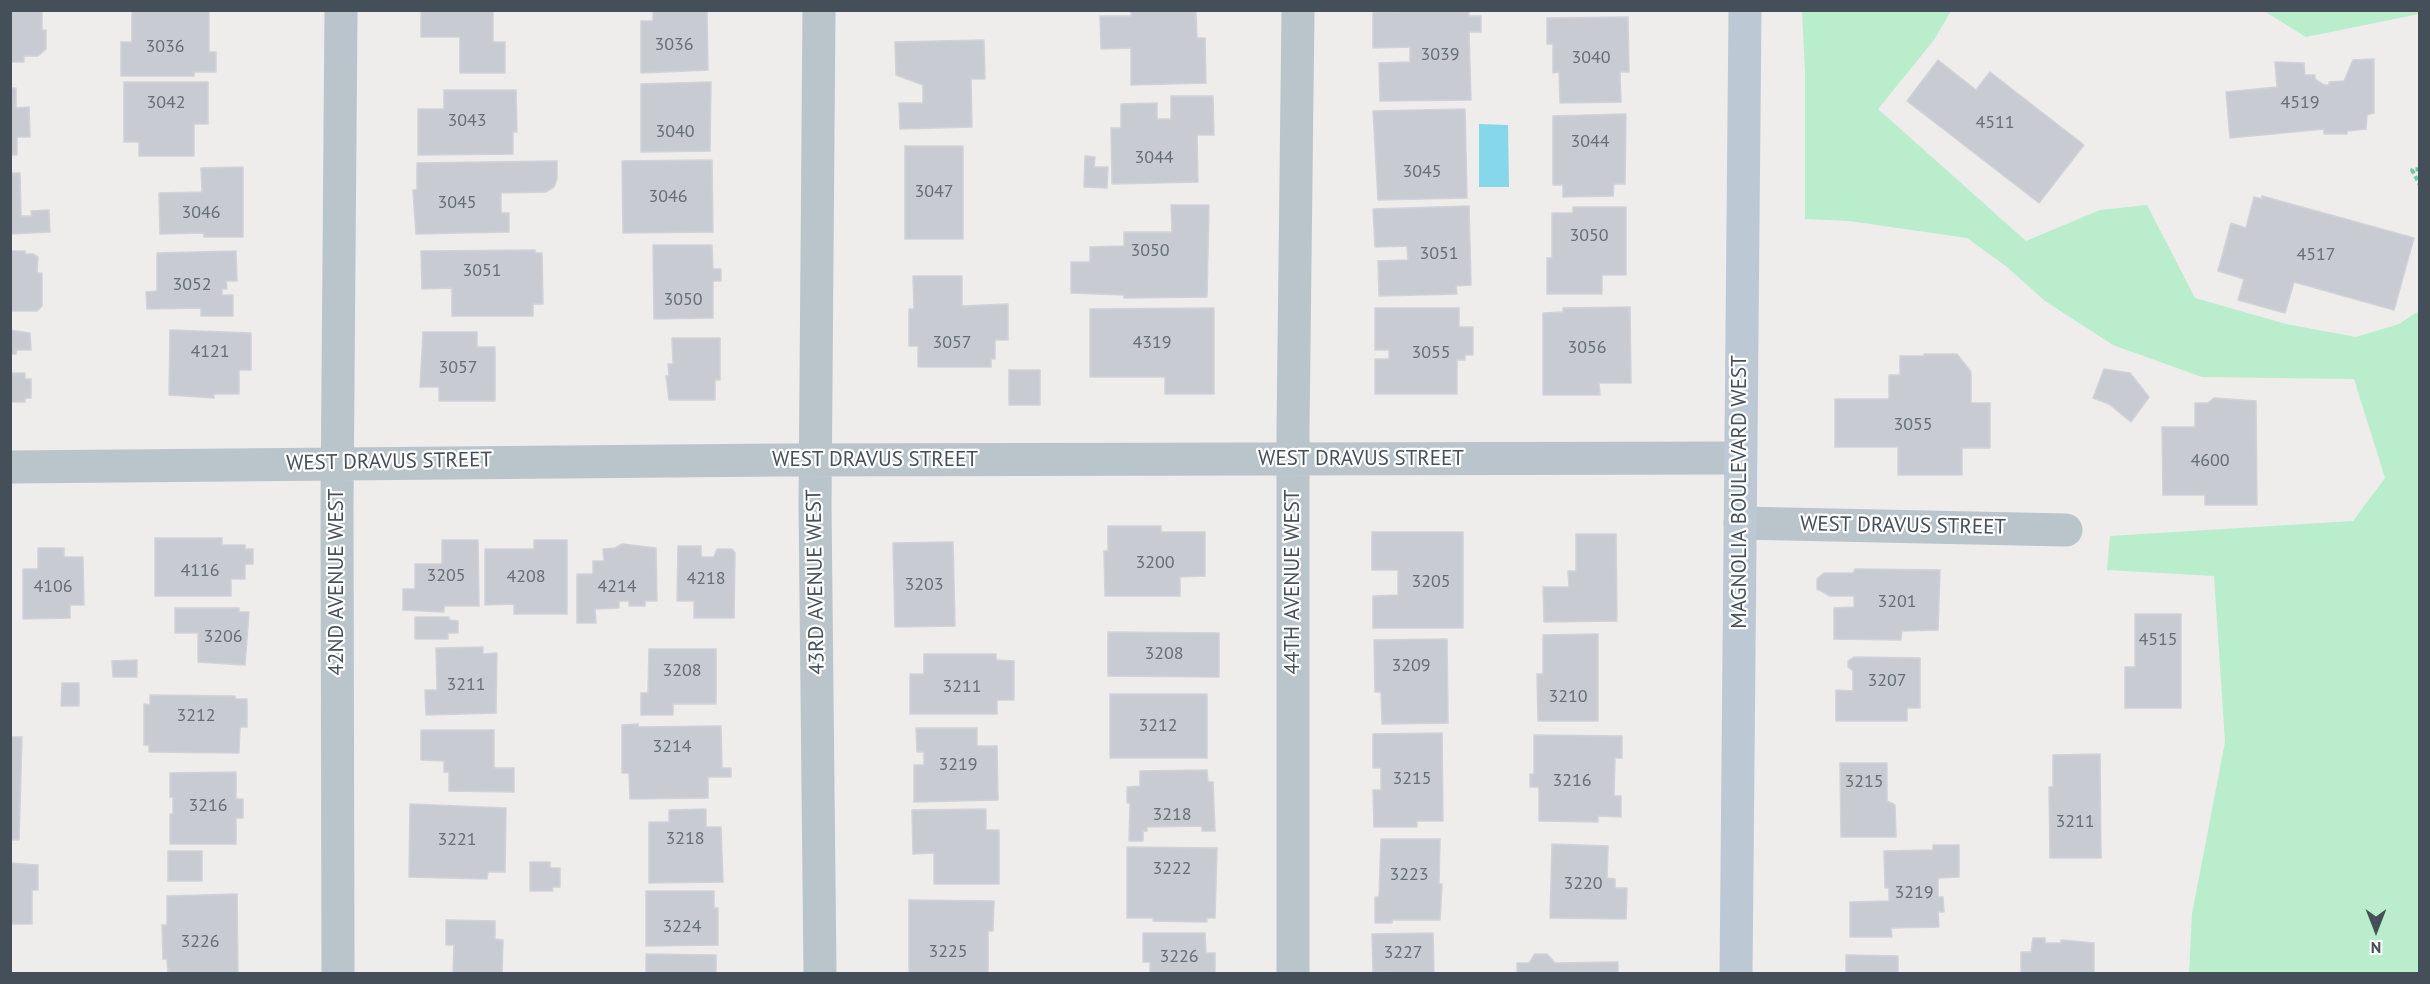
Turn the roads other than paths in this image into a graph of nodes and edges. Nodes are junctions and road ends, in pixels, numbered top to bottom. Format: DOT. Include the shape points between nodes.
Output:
graph roads {
  1 [pos="341,10"];
  2 [pos="819,10"];
  3 [pos="1299,10"];
  4 [pos="1744,10"];
  5 [pos="1740,458"];
  6 [pos="1293,459"];
  7 [pos="814,460"];
  8 [pos="337,463"];
  9 [pos="10,467"];
  10 [pos="1740,523"];
  11 [pos="2066,530"];
  12 [pos="338,974"];
  13 [pos="820,974"];
  14 [pos="1293,974"];
  15 [pos="1736,974"];
  1 -- 8 [label="street, 42ND AVENUE WEST"];
  2 -- 7 [label="street, 43RD AVENUE WEST"];
  3 -- 6 [label="street, 44TH AVENUE WEST"];
  4 -- 5 [label="street, MAGNOLIA BOULEVARD WEST"];
  5 -- 6 [label="street, WEST DRAVUS STREET"];
  5 -- 10 [label="street, MAGNOLIA BOULEVARD WEST"];
  6 -- 7 [label="street, WEST DRAVUS STREET"];
  6 -- 14 [label="street, 44TH AVENUE WEST"];
  7 -- 8 [label="street, WEST DRAVUS STREET"];
  7 -- 13 [label="street, 43RD AVENUE WEST"];
  8 -- 9 [label="street, WEST DRAVUS STREET"];
  8 -- 12 [label="street, 42ND AVENUE WEST"];
  10 -- 11 [label="street, WEST DRAVUS STREET"];
  10 -- 15 [label="street, MAGNOLIA BOULEVARD WEST"];
}
